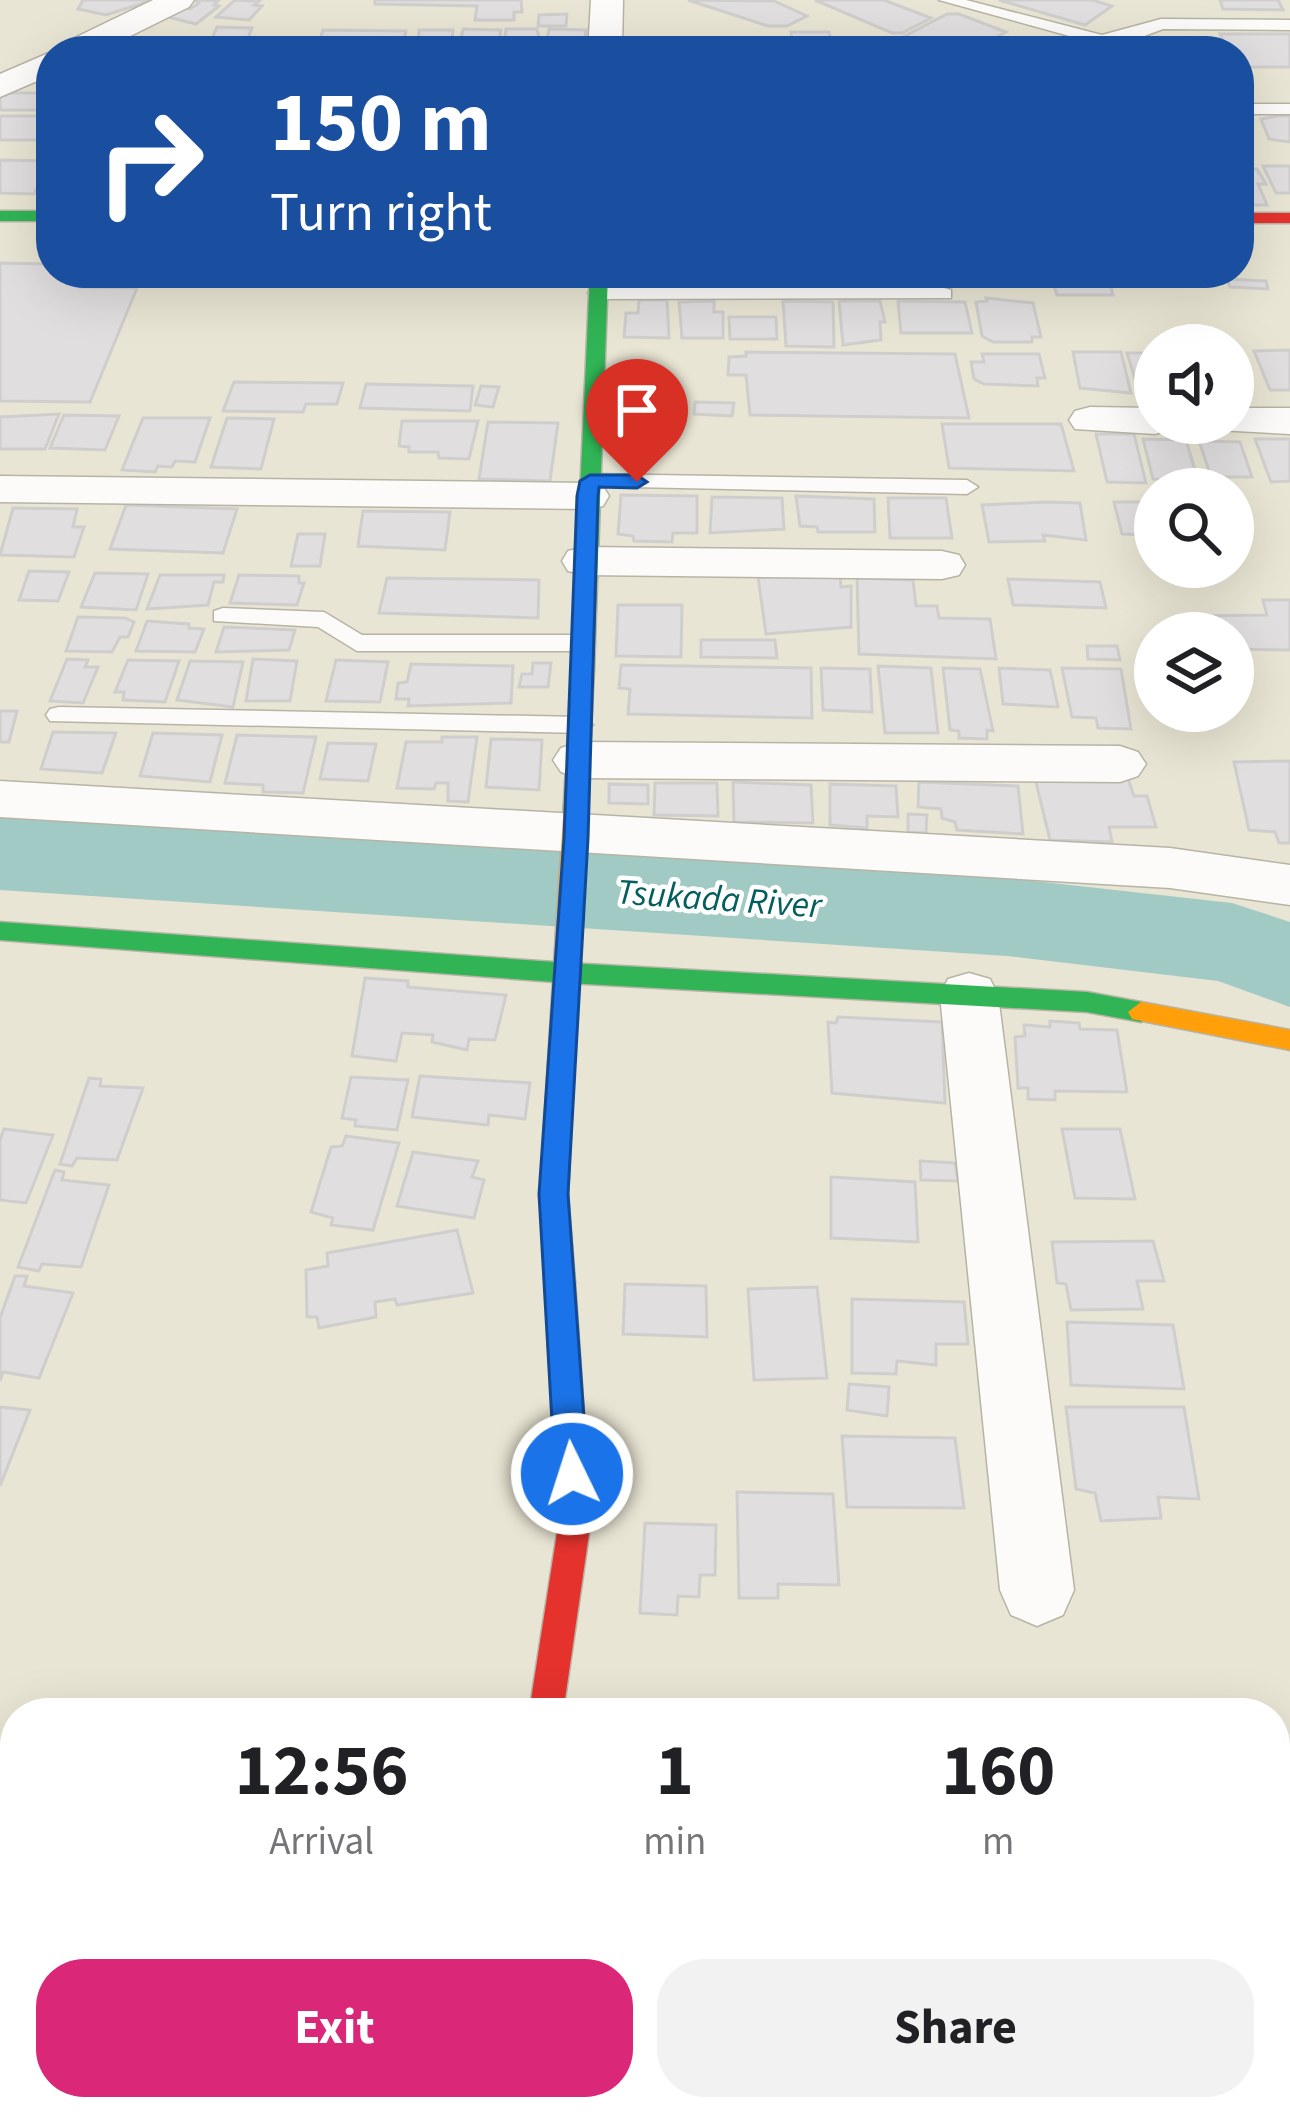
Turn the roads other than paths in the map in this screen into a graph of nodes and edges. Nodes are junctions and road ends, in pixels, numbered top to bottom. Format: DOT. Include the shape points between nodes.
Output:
graph roads {
  1 [pos="178,0"];
  2 [pos="608,0"];
  3 [pos="947,0"];
  4 [pos="1290,25"];
  5 [pos="105,36"];
  6 [pos="606,36"];
  7 [pos="1086,36"];
  8 [pos="1130,36"];
  9 [pos="36,69"];
  10 [pos="0,87"];
  11 [pos="1254,109"];
  12 [pos="1290,109"];
  13 [pos="0,216"];
  14 [pos="36,216"];
  15 [pos="1254,218"];
  16 [pos="1290,218"];
  17 [pos="598,288"];
  18 [pos="755,288"];
  19 [pos="944,294"];
  20 [pos="1090,421"];
  21 [pos="1134,421"];
  22 [pos="1254,421"];
  23 [pos="1290,421"];
  24 [pos="967,487"];
  25 [pos="589,488"];
  26 [pos="0,489"];
  27 [pos="585,561"];
  28 [pos="942,565"];
  29 [pos="224,616"];
  30 [pos="583,643"];
  31 [pos="59,716"];
  32 [pos="579,742"];
  33 [pos="1120,764"];
  34 [pos="0,799"];
  35 [pos="576,834"];
  36 [pos="1290,885"];
  37 [pos="2,938"];
  38 [pos="568,963"];
  39 [pos="969,995"];
  40 [pos="1290,1040"];
  41 [pos="1037,1590"];
  42 [pos="548,1698"];
  1 -- 5 [label="street"];
  2 -- 6 [label="street"];
  3 -- 7 [label="lane"];
  4 -- 8 [label="lane" via="1161,24"];
  9 -- 10 [label="street"];
  11 -- 12 [label="lane"];
  13 -- 14 [label="street"];
  15 -- 16 [label="street"];
  17 -- 25 [label="street"];
  18 -- 19 [label="lane"];
  20 -- 21 [label="street"];
  22 -- 23 [label="street"];
  24 -- 25 [label="lane"];
  25 -- 26 [label="street"];
  25 -- 27 [label="street"];
  27 -- 28 [label="street"];
  27 -- 30 [label="street"];
  29 -- 30 [label="lane" via="324,620 357,643"];
  30 -- 32 [label="street"];
  31 -- 32 [label="lane"];
  32 -- 33 [label="street"];
  32 -- 35 [label="street"];
  34 -- 35 [label="street"];
  35 -- 36 [label="street" via="1171,868"];
  35 -- 38 [label="street"];
  37 -- 38 [label="street"];
  38 -- 39 [label="street"];
  38 -- 42 [label="street" via="554,1194 575,1520"];
  39 -- 40 [label="street" via="1087,1001"];
  39 -- 41 [label="street"];
}
